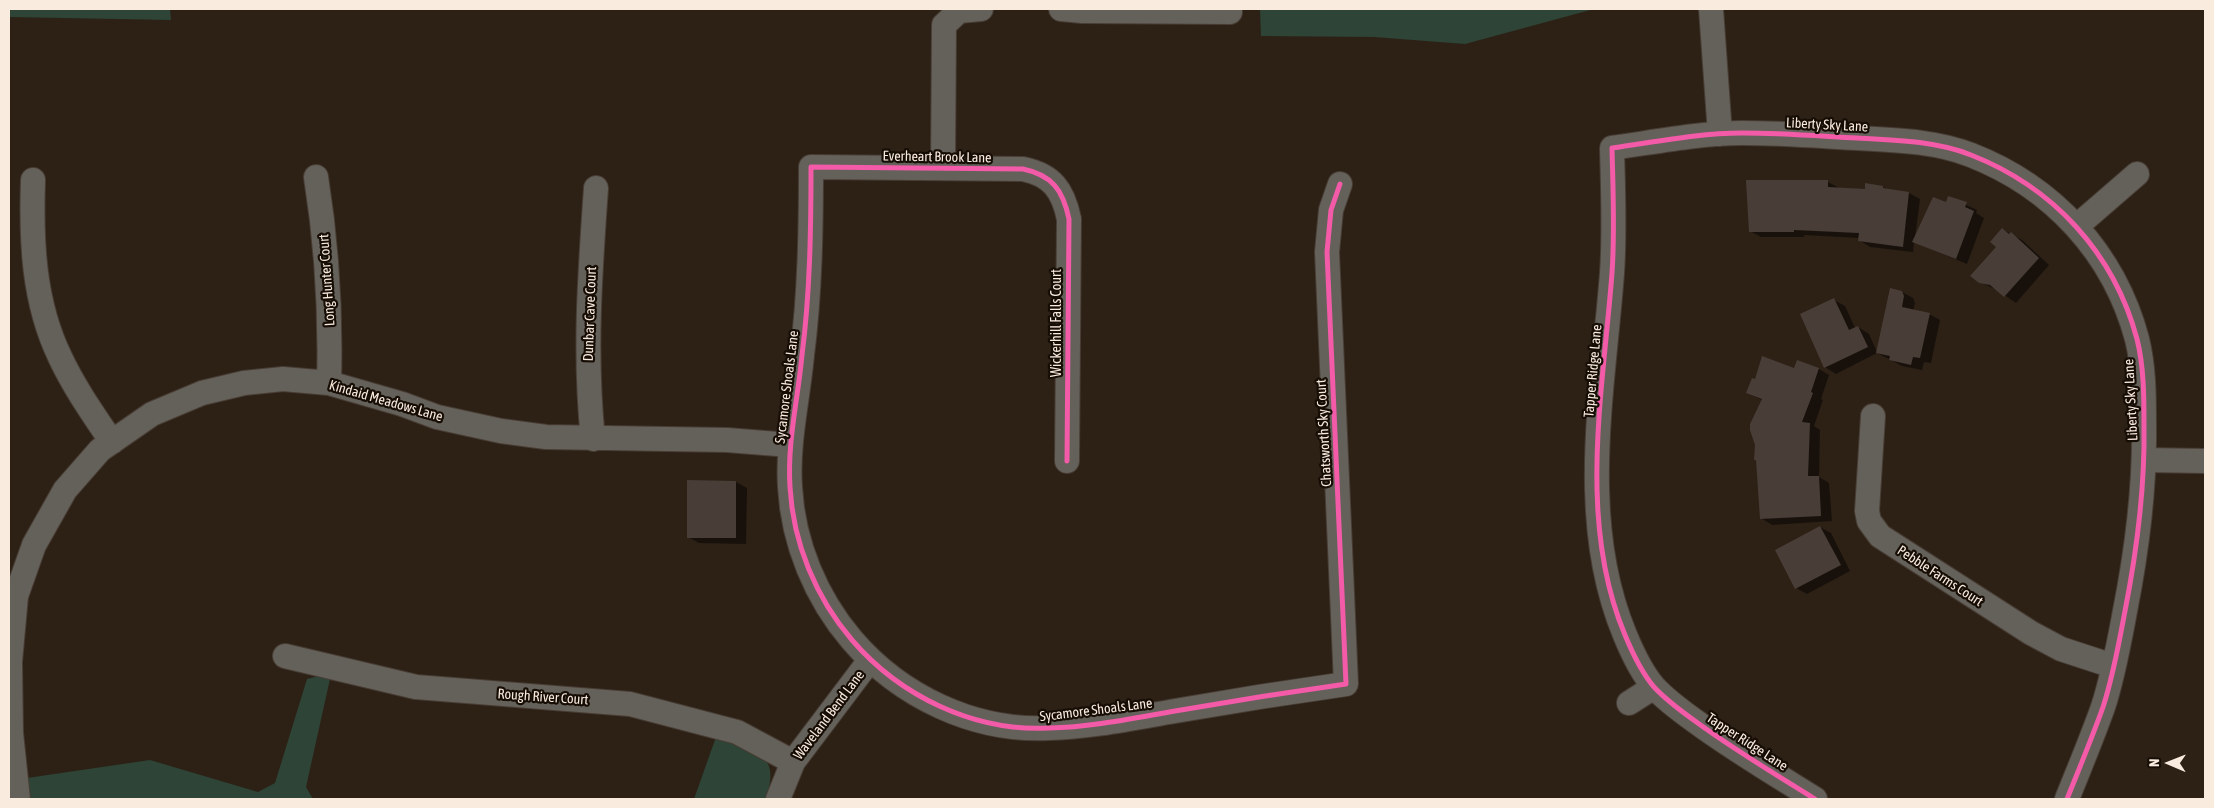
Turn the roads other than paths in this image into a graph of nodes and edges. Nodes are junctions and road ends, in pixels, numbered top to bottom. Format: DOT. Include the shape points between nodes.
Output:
graph roads {
  1 [pos="982,9"];
  2 [pos="1061,9"];
  3 [pos="1711,9"];
  4 [pos="1230,12"];
  5 [pos="1720,134"];
  6 [pos="1612,148"];
  7 [pos="811,167"];
  8 [pos="943,168"];
  9 [pos="2137,174"];
  10 [pos="316,177"];
  11 [pos="33,180"];
  12 [pos="1340,184"];
  13 [pos="1057,187"];
  14 [pos="596,188"];
  15 [pos="2077,226"];
  16 [pos="329,383"];
  17 [pos="1873,416"];
  18 [pos="593,439"];
  19 [pos="112,442"];
  20 [pos="790,445"];
  21 [pos="2145,460"];
  22 [pos="1067,461"];
  23 [pos="2205,462"];
  24 [pos="285,656"];
  25 [pos="870,660"];
  26 [pos="2113,666"];
  27 [pos="1346,684"];
  28 [pos="1654,686"];
  29 [pos="1629,703"];
  30 [pos="793,762"];
  31 [pos="12,772"];
  32 [pos="18,799"];
  33 [pos="778,799"];
  34 [pos="1813,799"];
  35 [pos="2067,799"];
  1 -- 8 [label="street" via="959,11 944,25"];
  2 -- 4 [label="street"];
  3 -- 5 [label="street"];
  5 -- 6 [label="street, Liberty Sky Lane"];
  5 -- 15 [label="street, Liberty Sky Lane" via="1893,140 1945,148 2000,167 2052,201"];
  6 -- 28 [label="street, Tapper Ridge Lane" via="1614,228 1599,426 1600,528 1604,569 1613,606 1631,650"];
  7 -- 8 [label="street, Everheart Brook Lane"];
  7 -- 20 [label="street, Sycamore Shoals Lane" via="808,303"];
  8 -- 13 [label="street, Everheart Brook Lane" via="1022,169 1046,177"];
  9 -- 15 [label="street"];
  10 -- 16 [label="street, Long Hunter Court" via="330,304"];
  11 -- 19 [label="street" via="34,259 44,313 59,356"];
  12 -- 27 [label="street, Chatsworth Sky Court" via="1331,210 1327,252"];
  13 -- 22 [label="street, Wickerhill Falls Court" via="1066,203 1069,219"];
  14 -- 18 [label="street, Dunbar Cave Court" via="588,355"];
  15 -- 21 [label="street, Liberty Sky Lane" via="2115,283 2137,340 2142,367"];
  16 -- 18 [label="street, Kindaid Meadows Lane" via="437,417 501,431"];
  16 -- 19 [label="street, Kindaid Meadows Lane" via="284,379 244,382 210,391 152,414"];
  17 -- 26 [label="street, Pebble Farms Court" via="1868,511 1870,521 1880,536 2031,633 2061,649"];
  18 -- 20 [label="street, Kindaid Meadows Lane" via="727,440"];
  19 -- 31 [label="street, Kindaid Meadows Lane" via="100,450 65,490 34,545 16,596 10,662"];
  20 -- 25 [label="street, Sycamore Shoals Lane" via="790,487 805,561 833,618"];
  21 -- 23 [label="street"];
  21 -- 26 [label="street, Liberty Sky Lane" via="2133,572"];
  24 -- 30 [label="street, Rough River Court" via="416,687 630,704 737,732"];
  25 -- 27 [label="street, Sycamore Shoals Lane" via="922,698 981,721 1015,727 1049,728 1105,723"];
  25 -- 30 [label="street, Waveland Bend Lane"];
  26 -- 35 [label="street, Liberty Sky Lane" via="2104,705"];
  28 -- 29 [label="street"];
  28 -- 34 [label="street, Tapper Ridge Lane" via="1720,740"];
  30 -- 33 [label="street, Waveland Bend Lane"];
  31 -- 32 [label="street, Kindaid Meadows Lane"];
}
